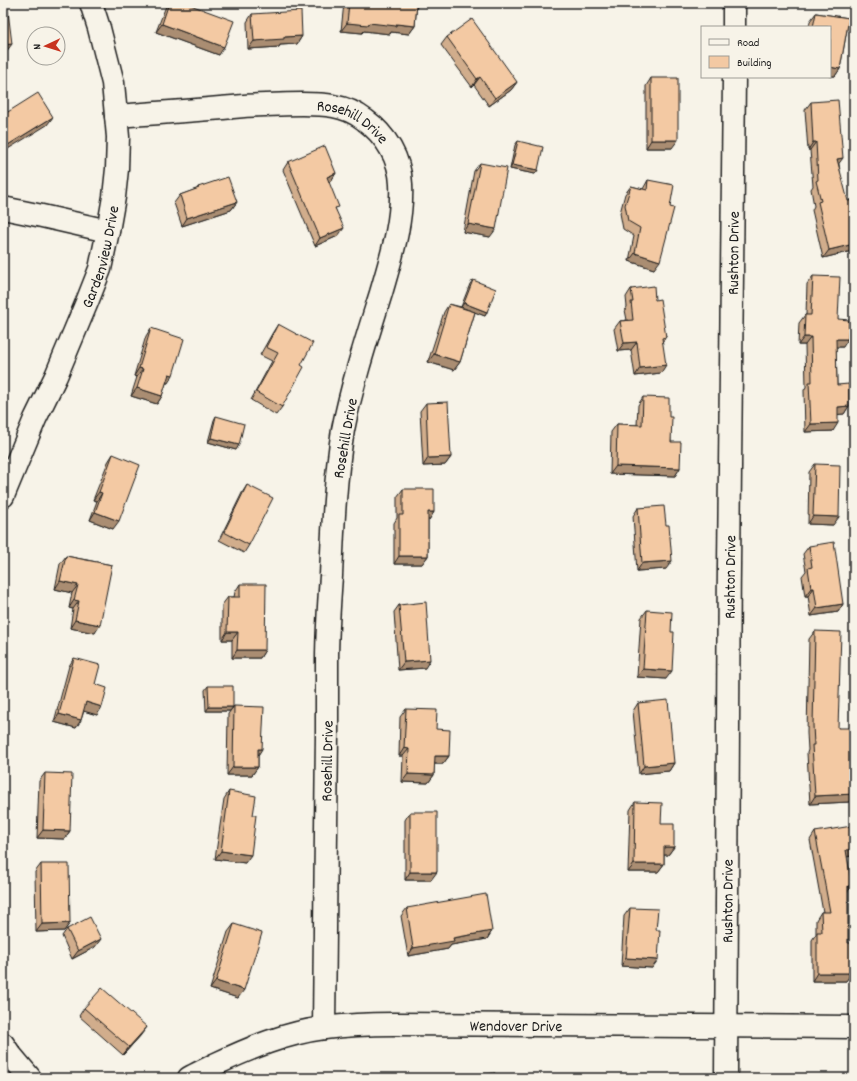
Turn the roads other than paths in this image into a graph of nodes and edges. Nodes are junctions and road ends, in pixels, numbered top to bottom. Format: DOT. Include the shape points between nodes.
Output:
graph roads {
  1 [pos="91,3"];
  2 [pos="734,3"];
  3 [pos="734,26"];
  4 [pos="734,78"];
  5 [pos="116,116"];
  6 [pos="3,208"];
  7 [pos="108,231"];
  8 [pos="3,496"];
  9 [pos="726,1026"];
  10 [pos="854,1027"];
  11 [pos="324,1028"];
  12 [pos="3,1044"];
  13 [pos="30,1078"];
  14 [pos="189,1078"];
  15 [pos="726,1078"];
  1 -- 5 [label="street, Gardenview Drive" via="113,83"];
  2 -- 3 [label="street"];
  4 -- 9 [label="street, Rushton Drive" via="726,787"];
  5 -- 7 [label="street, Gardenview Drive" via="117,169"];
  5 -- 11 [label="street, Rosehill Drive" via="279,104 332,106 355,113 375,128 390,147 399,171 400,215 393,253 356,378 344,429 334,517 327,659"];
  6 -- 7 [label="street"];
  7 -- 8 [label="street, Gardenview Drive" via="100,269 87,302"];
  9 -- 10 [label="street, Wendover Drive"];
  9 -- 11 [label="street, Wendover Drive" via="394,1024"];
  9 -- 15 [label="street, Rushton Drive"];
  11 -- 14 [label="street, Wendover Drive" via="263,1044"];
  12 -- 13 [label="street"];
}
